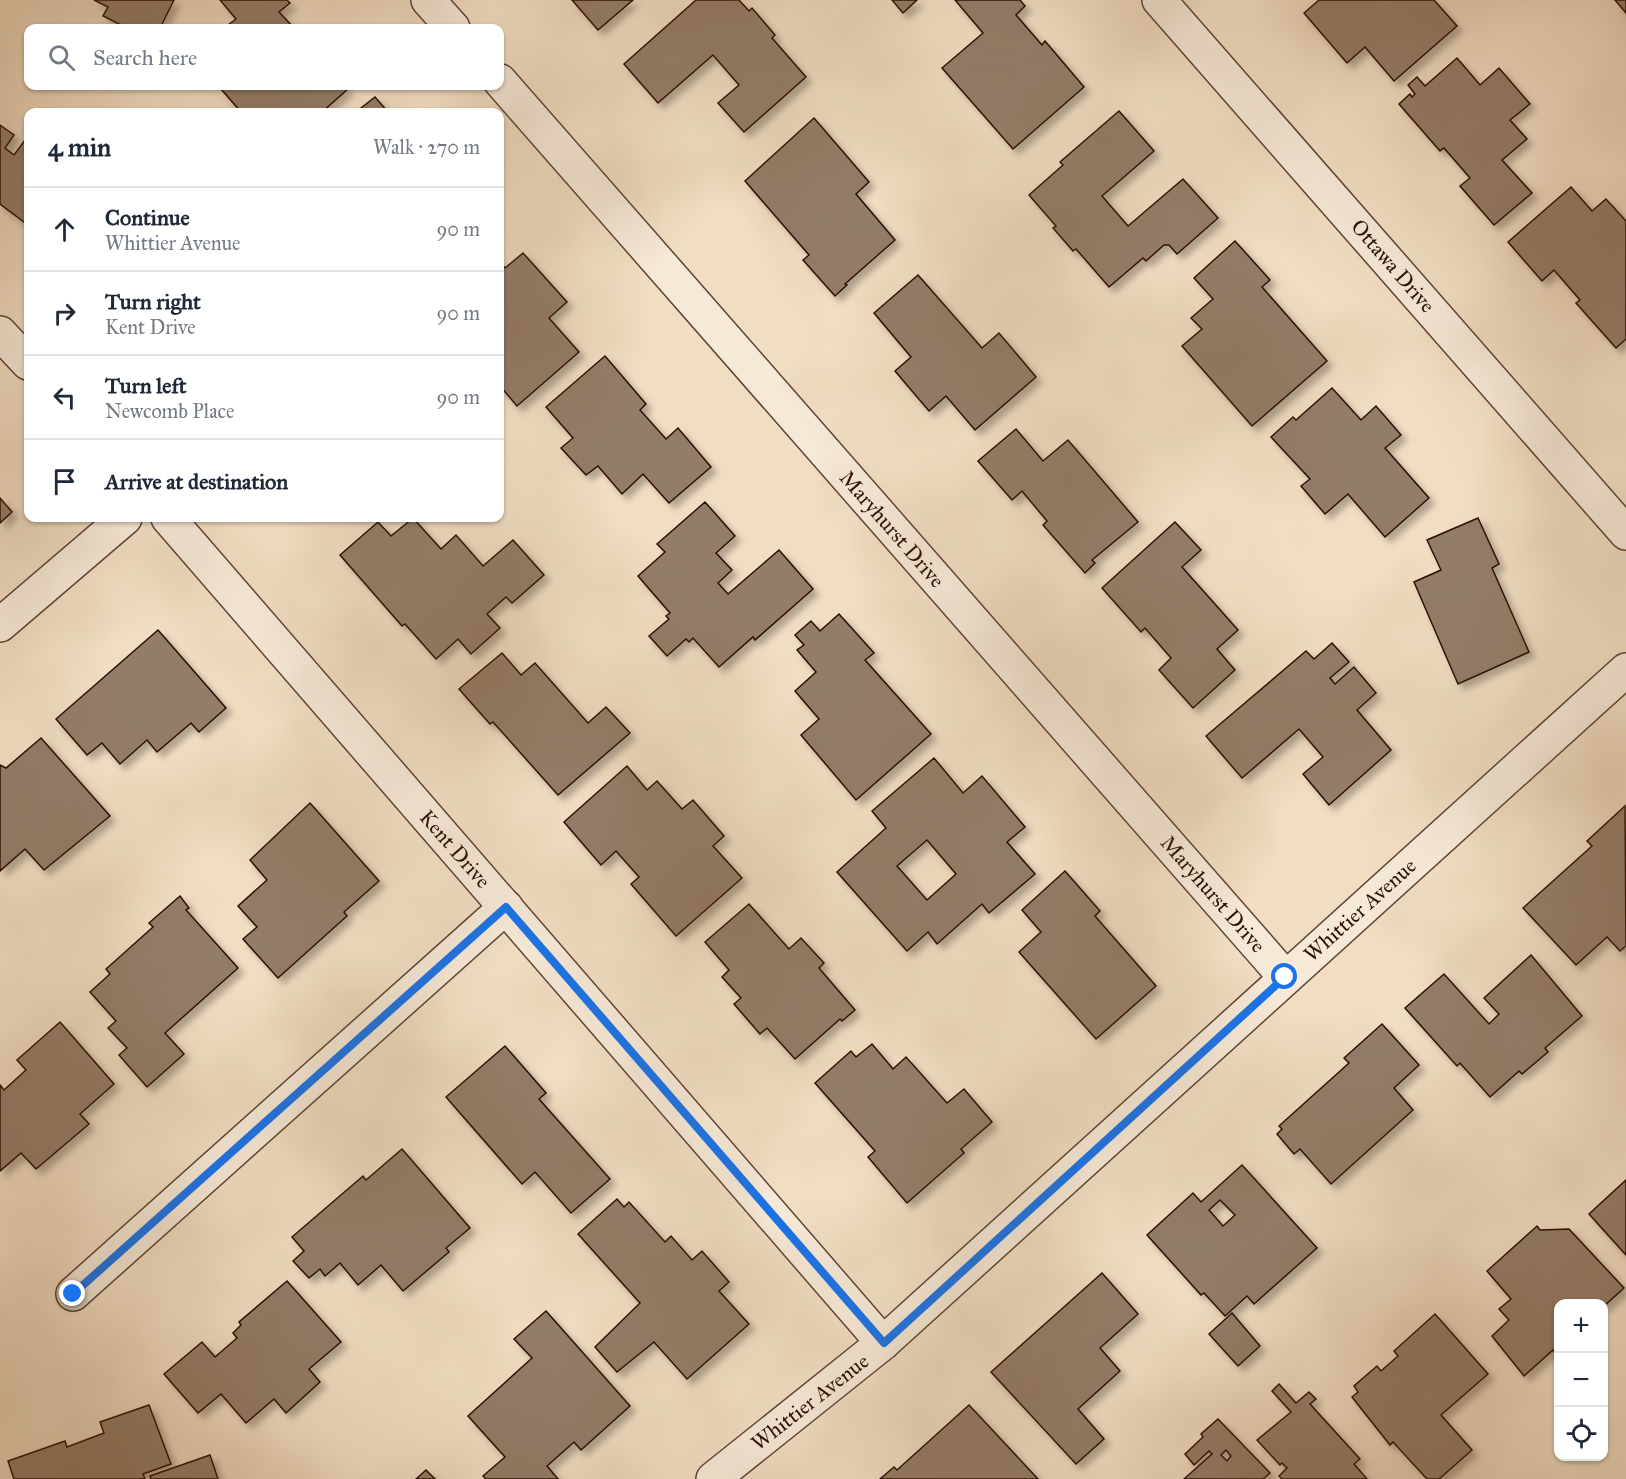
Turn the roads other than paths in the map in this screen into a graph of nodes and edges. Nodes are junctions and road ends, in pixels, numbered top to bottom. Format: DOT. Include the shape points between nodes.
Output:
graph roads {
  1 [pos="428,0"];
  2 [pos="1159,0"];
  3 [pos="449,24"];
  4 [pos="504,86"];
  5 [pos="0,333"];
  6 [pos="24,359"];
  7 [pos="120,522"];
  8 [pos="171,522"];
  9 [pos="1626,532"];
  10 [pos="0,626"];
  11 [pos="1626,670"];
  12 [pos="506,907"];
  13 [pos="1285,977"];
  14 [pos="73,1294"];
  15 [pos="884,1343"];
  16 [pos="712,1479"];
  1 -- 3 [label="street"];
  2 -- 9 [label="street, Ottawa Drive"];
  4 -- 13 [label="street, Maryhurst Drive"];
  5 -- 6 [label="street"];
  7 -- 10 [label="street"];
  8 -- 12 [label="street, Kent Drive"];
  11 -- 13 [label="street, Whittier Avenue"];
  12 -- 14 [label="street"];
  12 -- 15 [label="street, Kent Drive"];
  13 -- 15 [label="street, Whittier Avenue"];
  15 -- 16 [label="street, Whittier Avenue"];
}
